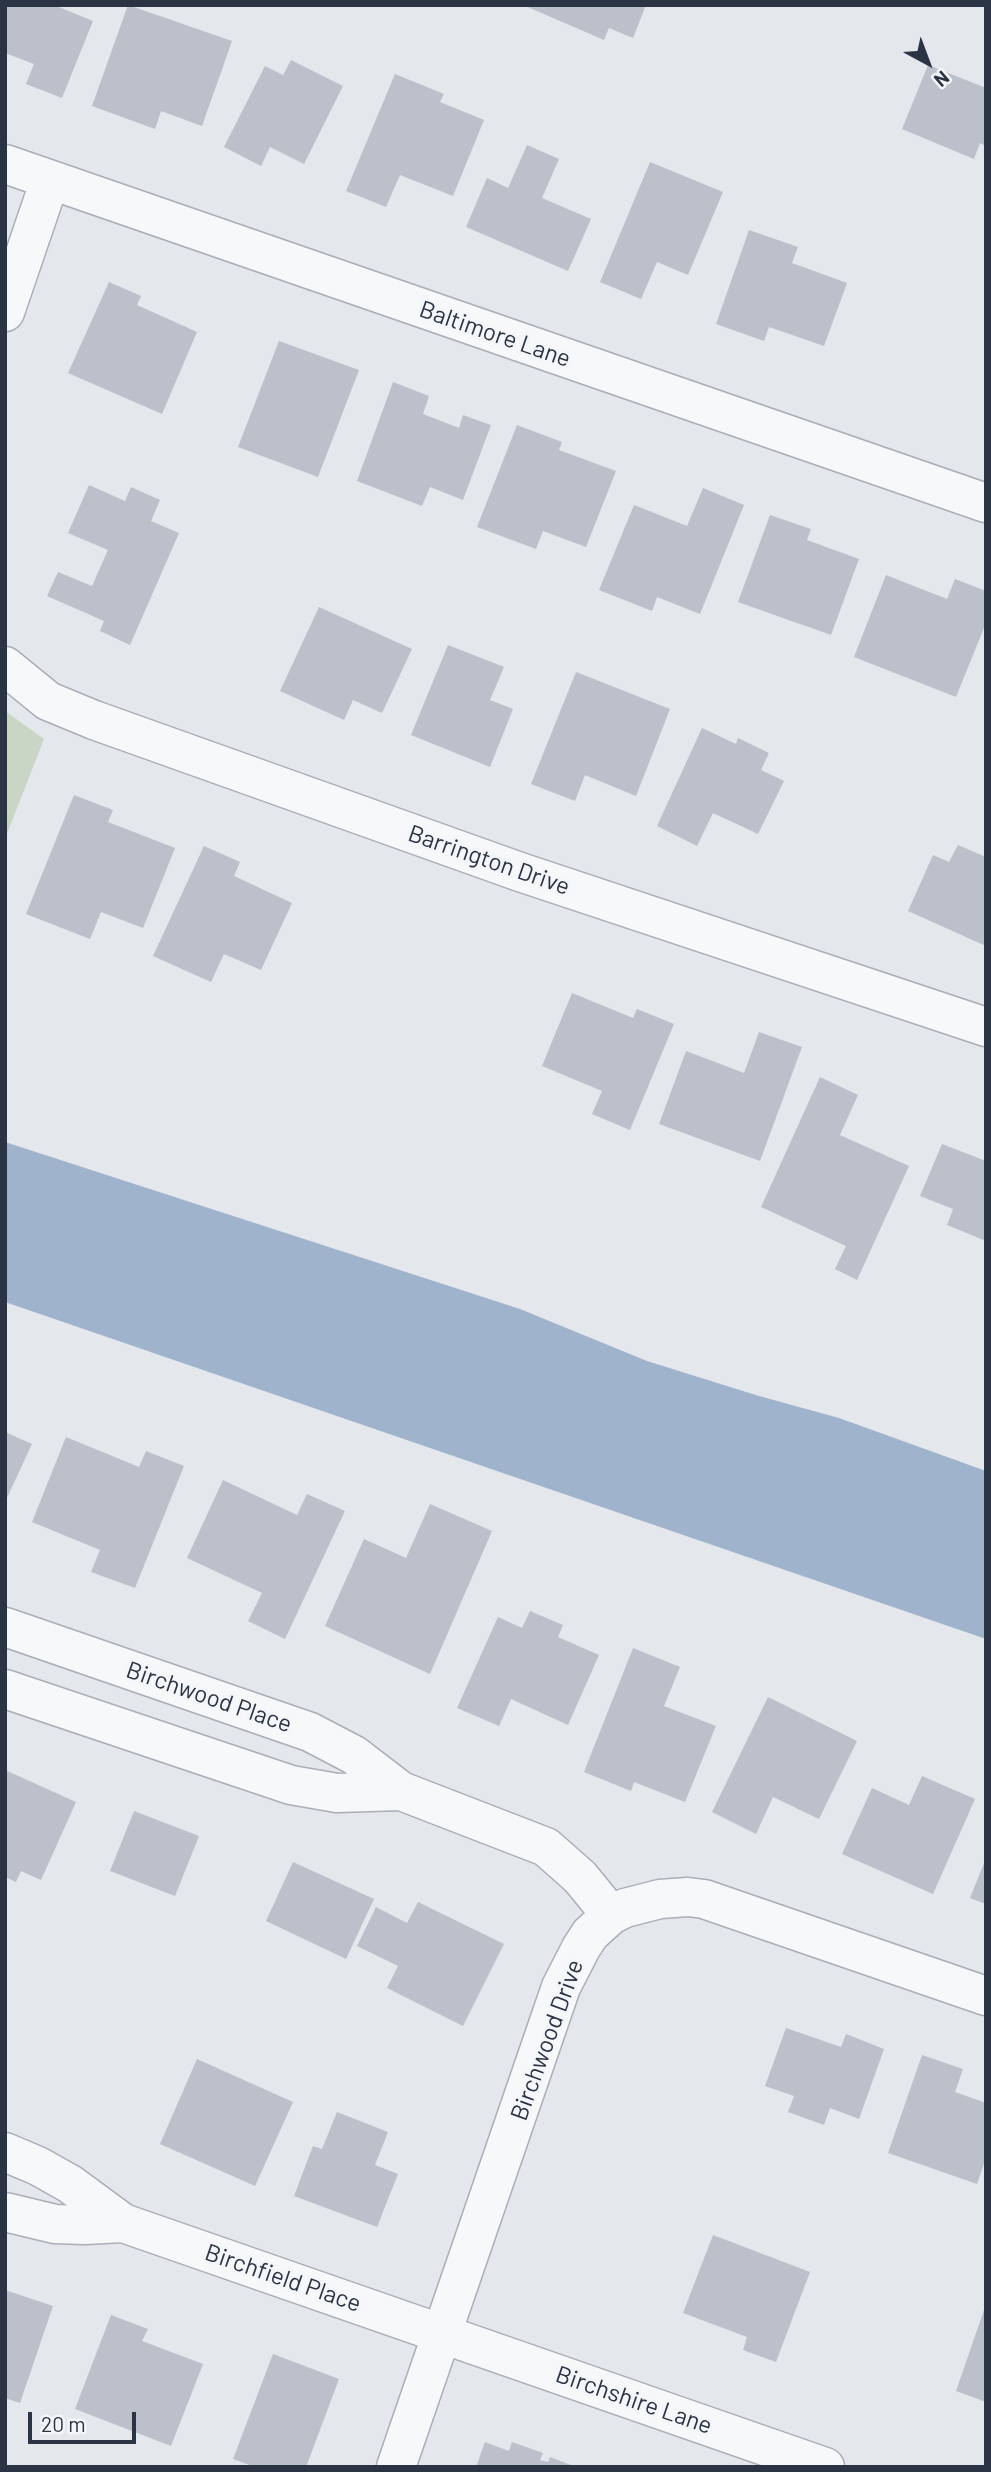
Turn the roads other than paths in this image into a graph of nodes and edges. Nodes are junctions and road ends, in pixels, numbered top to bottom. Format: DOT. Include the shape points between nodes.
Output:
graph roads {
  1 [pos="5,164"];
  2 [pos="50,180"];
  3 [pos="5,312"];
  4 [pos="986,503"];
  5 [pos="5,666"];
  6 [pos="986,1027"];
  7 [pos="5,1627"];
  8 [pos="5,1689"];
  9 [pos="401,1791"];
  10 [pos="611,1915"];
  11 [pos="986,1996"];
  12 [pos="5,2152"];
  13 [pos="5,2212"];
  14 [pos="123,2224"];
  15 [pos="442,2333"];
  16 [pos="396,2467"];
  17 [pos="825,2467"];
  1 -- 2 [label="street, Baltimore Lane"];
  2 -- 3 [label="street"];
  2 -- 4 [label="street, Baltimore Lane"];
  5 -- 6 [label="street, Barrington Drive" via="48,701 94,720 520,872"];
  7 -- 9 [label="street, Birchwood Place" via="310,1732 354,1755"];
  8 -- 9 [label="street, Birchwood Place" via="291,1785 337,1793"];
  9 -- 10 [label="street, Birchwood Place" via="546,1847 580,1877"];
  10 -- 11 [label="street, Birchwood Drive" via="660,1899 704,1899"];
  10 -- 15 [label="street, Birchwood Drive" via="590,1934 561,1987"];
  12 -- 14 [label="street, Birchfield Place" via="70,2184"];
  13 -- 14 [label="street, Birchfield Place" via="55,2224"];
  14 -- 15 [label="street, Birchfield Place"];
  15 -- 16 [label="street, Birchwood Drive"];
  15 -- 17 [label="street, Birchshire Lane"];
}
